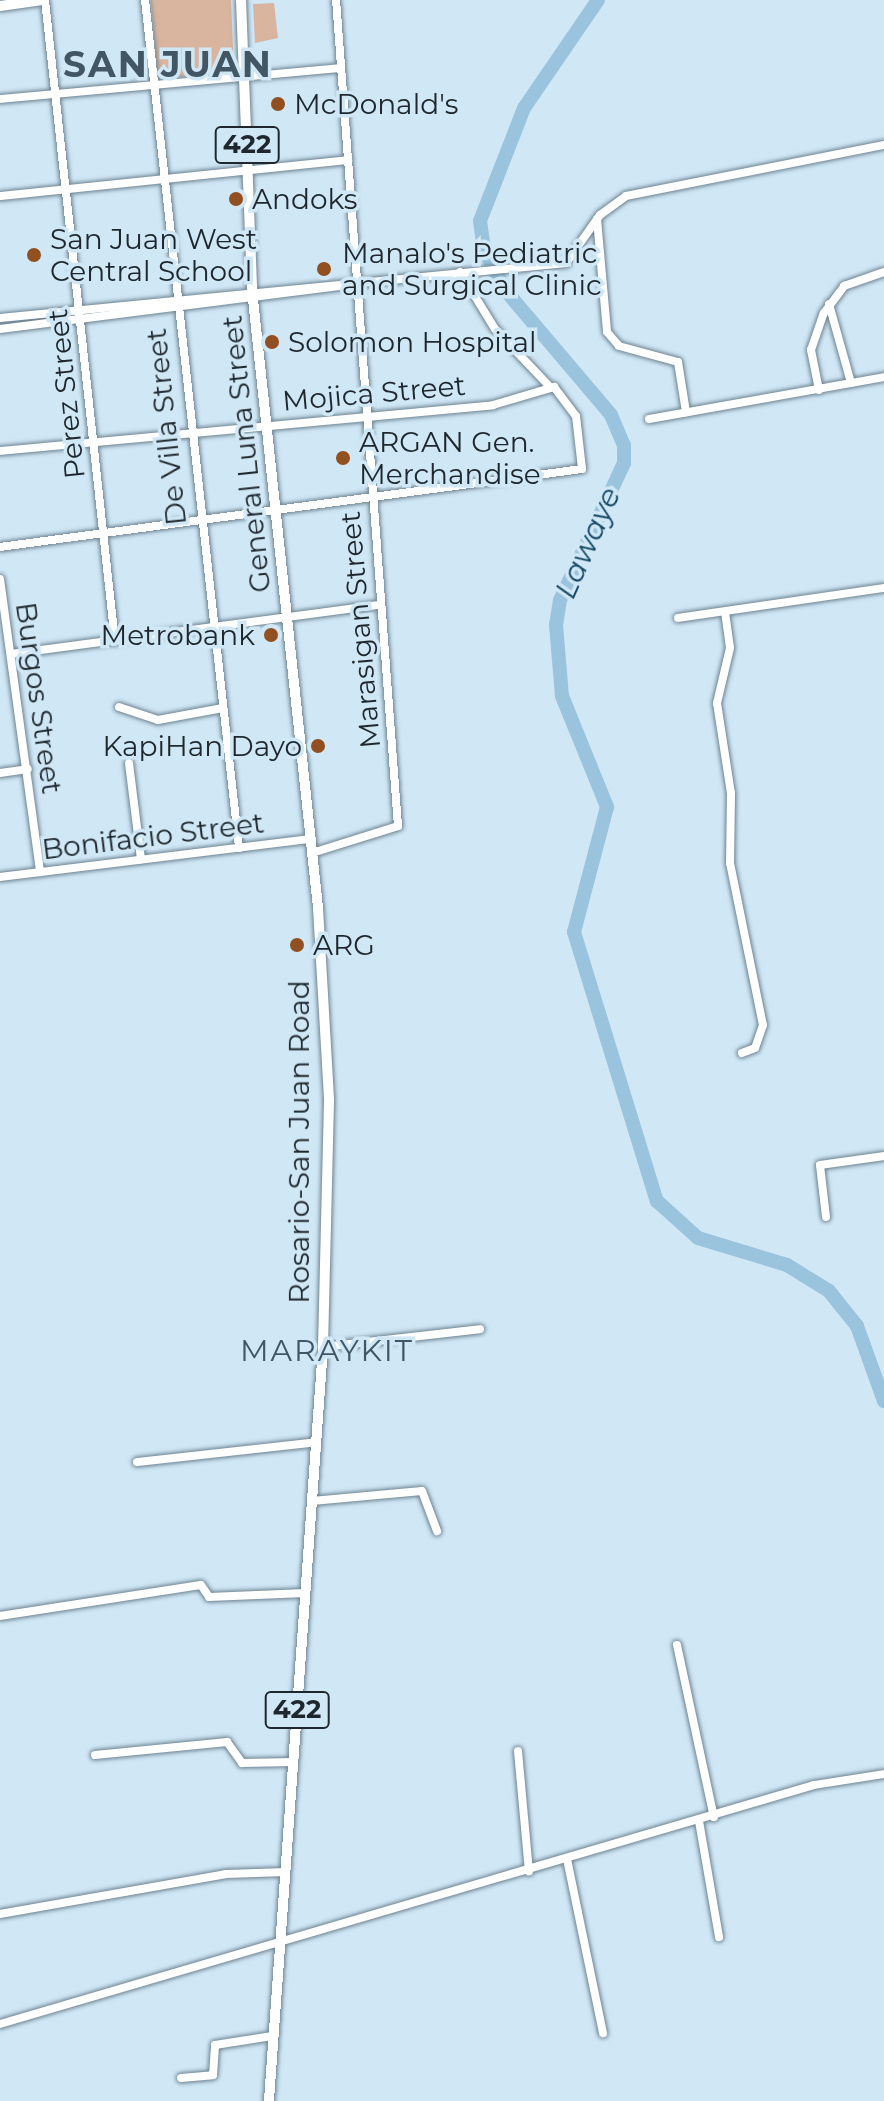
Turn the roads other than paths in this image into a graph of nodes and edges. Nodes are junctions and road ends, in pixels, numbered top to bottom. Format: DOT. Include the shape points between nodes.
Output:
graph roads {
  1 [pos="44,0"];
  2 [pos="145,0"];
  3 [pos="241,0"];
  4 [pos="336,0"];
  5 [pos="0,6"];
  6 [pos="341,68"];
  7 [pos="244,76"];
  8 [pos="152,84"];
  9 [pos="56,95"];
  10 [pos="0,99"];
  11 [pos="884,145"];
  12 [pos="348,160"];
  13 [pos="248,172"];
  14 [pos="161,179"];
  15 [pos="66,189"];
  16 [pos="0,196"];
  17 [pos="597,219"];
  18 [pos="462,272"];
  19 [pos="884,272"];
  20 [pos="355,284"];
  21 [pos="253,294"];
  22 [pos="174,298"];
  23 [pos="829,304"];
  24 [pos="79,309"];
  25 [pos="175,309"];
  26 [pos="24,315"];
  27 [pos="0,318"];
  28 [pos="80,319"];
  29 [pos="25,326"];
  30 [pos="0,329"];
  31 [pos="884,377"];
  32 [pos="851,383"];
  33 [pos="554,387"];
  34 [pos="819,390"];
  35 [pos="686,412"];
  36 [pos="365,416"];
  37 [pos="649,419"];
  38 [pos="267,425"];
  39 [pos="189,432"];
  40 [pos="94,441"];
  41 [pos="0,451"];
  42 [pos="371,500"];
  43 [pos="276,513"];
  44 [pos="199,521"];
  45 [pos="104,534"];
  46 [pos="0,547"];
  47 [pos="0,579"];
  48 [pos="884,588"];
  49 [pos="379,605"];
  50 [pos="725,612"];
  51 [pos="288,617"];
  52 [pos="678,618"];
  53 [pos="214,628"];
  54 [pos="115,641"];
  55 [pos="11,654"];
  56 [pos="119,707"];
  57 [pos="223,708"];
  58 [pos="129,763"];
  59 [pos="28,769"];
  60 [pos="0,773"];
  61 [pos="311,839"];
  62 [pos="239,848"];
  63 [pos="312,853"];
  64 [pos="141,859"];
  65 [pos="40,872"];
  66 [pos="0,877"];
  67 [pos="742,1053"];
  68 [pos="884,1156"];
  69 [pos="826,1217"];
  70 [pos="480,1329"];
  71 [pos="323,1347"];
  72 [pos="317,1442"];
  73 [pos="137,1462"];
  74 [pos="312,1501"];
  75 [pos="437,1531"];
  76 [pos="305,1593"];
  77 [pos="0,1616"];
  78 [pos="677,1645"];
  79 [pos="518,1751"];
  80 [pos="95,1755"];
  81 [pos="294,1762"];
  82 [pos="884,1774"];
  83 [pos="714,1817"];
  84 [pos="699,1821"];
  85 [pos="567,1859"];
  86 [pos="529,1871"];
  87 [pos="286,1872"];
  88 [pos="0,1914"];
  89 [pos="719,1937"];
  90 [pos="279,1943"];
  91 [pos="0,2024"];
  92 [pos="603,2033"];
  93 [pos="272,2036"];
  94 [pos="181,2078"];
  95 [pos="269,2101"];
  1 -- 5 [label="main road"];
  1 -- 9 [label="street, Perez Street"];
  2 -- 8 [label="street, De Villa Street"];
  3 -- 7 [label="main road, General Luna Street / 422"];
  4 -- 6 [label="street, Marasigan Street"];
  6 -- 7 [label="street"];
  6 -- 12 [label="street, Marasigan Street"];
  7 -- 8 [label="street"];
  7 -- 13 [label="main road, General Luna Street / 422"];
  8 -- 9 [label="street"];
  8 -- 14 [label="street, De Villa Street"];
  9 -- 10 [label="street"];
  9 -- 15 [label="street, Perez Street"];
  11 -- 17 [label="street" via="642,191"];
  12 -- 13 [label="street"];
  12 -- 20 [label="street, Marasigan Street"];
  13 -- 14 [label="street"];
  13 -- 21 [label="main road, General Luna Street / 422"];
  14 -- 15 [label="street"];
  14 -- 22 [label="street, De Villa Street"];
  15 -- 16 [label="street"];
  15 -- 24 [label="street, Perez Street"];
  17 -- 18 [label="street" via="570,260"];
  17 -- 35 [label="street" via="607,332 619,346 678,362"];
  18 -- 20 [label="street"];
  18 -- 33 [label="street" via="495,329"];
  19 -- 23 [label="street" via="844,286"];
  20 -- 21 [label="street"];
  20 -- 36 [label="street, Marasigan Street"];
  21 -- 22 [label="street"];
  21 -- 25 [label="street"];
  21 -- 38 [label="main road, General Luna Street / 422"];
  22 -- 24 [label="street"];
  22 -- 25 [label="street, De Villa Street"];
  23 -- 32 [label="street"];
  23 -- 34 [label="street" via="811,350"];
  24 -- 26 [label="street"];
  24 -- 28 [label="street, Perez Street"];
  25 -- 28 [label="street"];
  25 -- 39 [label="street, De Villa Street"];
  26 -- 27 [label="street"];
  26 -- 29 [label="street"];
  28 -- 29 [label="street"];
  28 -- 40 [label="street, Perez Street"];
  29 -- 30 [label="street"];
  31 -- 32 [label="street"];
  32 -- 34 [label="street"];
  33 -- 36 [label="street, Mojica Street" via="493,405"];
  33 -- 42 [label="street" via="576,416 582,469"];
  34 -- 35 [label="street"];
  35 -- 37 [label="street"];
  36 -- 38 [label="street, Mojica Street"];
  36 -- 42 [label="street, Marasigan Street"];
  38 -- 39 [label="street, Mojica Street"];
  38 -- 43 [label="main road, General Luna Street / 422"];
  39 -- 40 [label="street, Mojica Street"];
  39 -- 44 [label="street, De Villa Street"];
  40 -- 41 [label="street, Mojica Street"];
  40 -- 45 [label="street, Perez Street"];
  42 -- 43 [label="street"];
  42 -- 49 [label="street, Marasigan Street"];
  43 -- 44 [label="street"];
  43 -- 51 [label="main road, General Luna Street / 422"];
  44 -- 45 [label="street"];
  44 -- 53 [label="street, De Villa Street"];
  45 -- 46 [label="street"];
  45 -- 54 [label="street, Perez Street"];
  47 -- 55 [label="street, Burgos Street"];
  48 -- 50 [label="street"];
  49 -- 51 [label="street"];
  49 -- 63 [label="street, Marasigan Street" via="398,826"];
  50 -- 52 [label="street"];
  50 -- 67 [label="street" via="730,648 717,703 731,793 730,863 763,1025 755,1048"];
  51 -- 53 [label="street"];
  51 -- 61 [label="main road, General Luna Street / 422"];
  53 -- 54 [label="street"];
  53 -- 57 [label="street, De Villa Street"];
  54 -- 55 [label="street"];
  55 -- 59 [label="street, Burgos Street"];
  56 -- 57 [label="street" via="158,720"];
  57 -- 62 [label="street, De Villa Street"];
  58 -- 64 [label="street"];
  59 -- 60 [label="street"];
  59 -- 65 [label="street, Burgos Street"];
  61 -- 62 [label="street, Bonifacio Street"];
  61 -- 63 [label="main road, General Luna Street / 422"];
  62 -- 64 [label="street, Bonifacio Street"];
  63 -- 71 [label="main road, Rosario-San Juan Road / 422" via="329,1101"];
  64 -- 65 [label="street, Bonifacio Street"];
  65 -- 66 [label="street, Bonifacio Street"];
  68 -- 69 [label="street" via="820,1165"];
  70 -- 71 [label="street"];
  71 -- 72 [label="main road, Rosario-San Juan Road / 422"];
  72 -- 73 [label="street"];
  72 -- 74 [label="main road, Rosario-San Juan Road / 422"];
  74 -- 75 [label="street" via="422,1491"];
  74 -- 76 [label="main road, Rosario-San Juan Road / 422"];
  76 -- 77 [label="street" via="209,1597 201,1585"];
  76 -- 81 [label="main road, Rosario-San Juan Road / 422"];
  78 -- 83 [label="street"];
  79 -- 86 [label="street"];
  80 -- 81 [label="street" via="227,1742 242,1763"];
  81 -- 87 [label="main road, Rosario-San Juan Road / 422"];
  82 -- 83 [label="street" via="814,1785"];
  83 -- 84 [label="street"];
  84 -- 85 [label="street"];
  84 -- 89 [label="street"];
  85 -- 86 [label="street"];
  85 -- 92 [label="street"];
  86 -- 90 [label="street"];
  87 -- 88 [label="street" via="226,1874"];
  87 -- 90 [label="main road, Rosario-San Juan Road / 422"];
  90 -- 91 [label="street"];
  90 -- 93 [label="main road, Rosario-San Juan Road / 422"];
  93 -- 94 [label="street" via="215,2045 213,2075"];
  93 -- 95 [label="main road, Rosario-San Juan Road / 422"];
}
